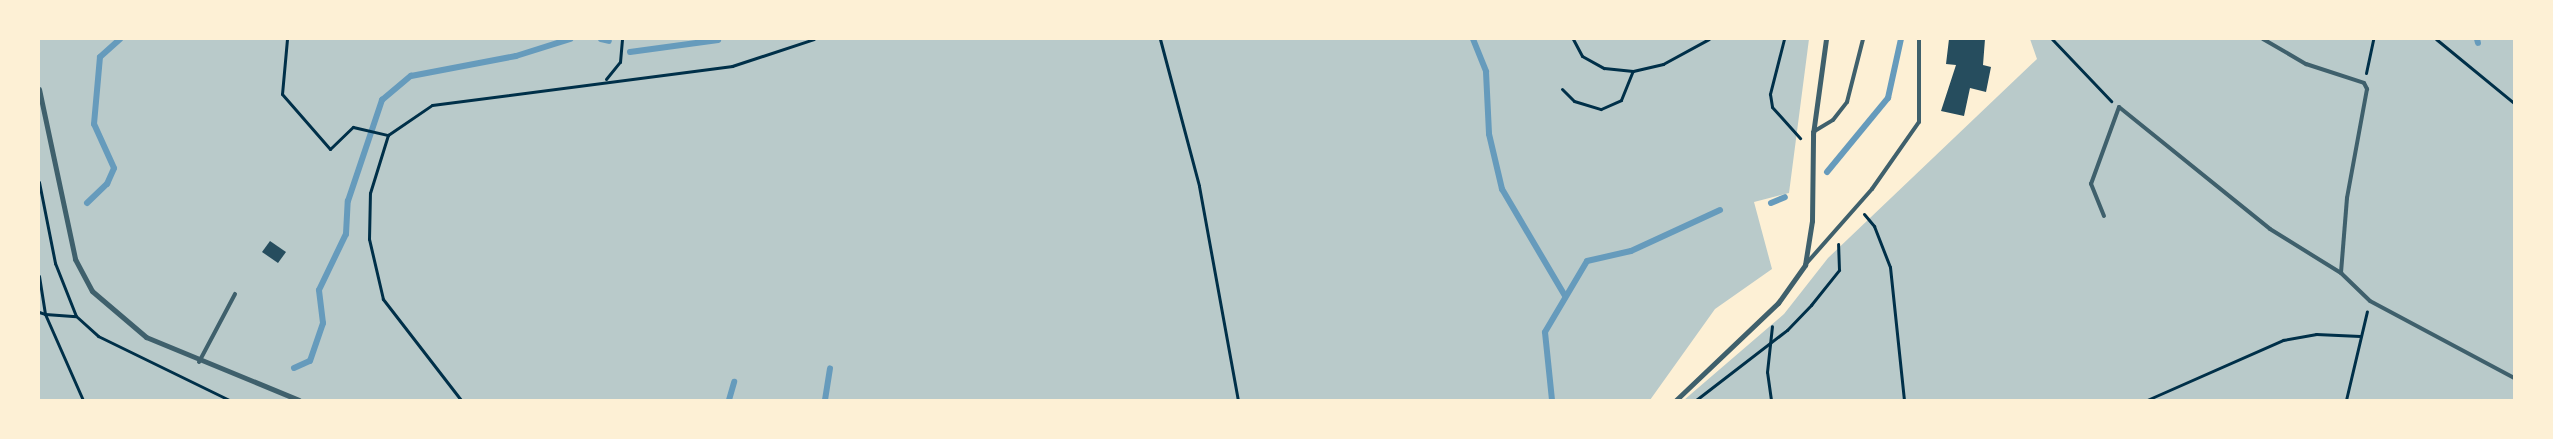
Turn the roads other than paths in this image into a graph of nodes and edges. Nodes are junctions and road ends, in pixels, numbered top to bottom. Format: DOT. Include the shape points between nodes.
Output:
graph roads {
  1 [pos="1826,39"];
  2 [pos="1862,39"];
  3 [pos="1919,39"];
  4 [pos="2263,39"];
  5 [pos="39,89"];
  6 [pos="1813,132"];
  7 [pos="2104,216"];
  8 [pos="1805,266"];
  9 [pos="2341,273"];
  10 [pos="235,294"];
  11 [pos="199,362"];
  12 [pos="2514,378"];
  13 [pos="300,400"];
  14 [pos="1676,400"];
  1 -- 6 [label="street"];
  2 -- 6 [label="lane" via="1847,102 1833,120"];
  3 -- 8 [label="lane" via="1919,122 1857,206"];
  4 -- 9 [label="lane" via="2306,64 2364,83 2367,96 2348,198"];
  5 -- 11 [label="street" via="75,259 92,291 146,337"];
  6 -- 8 [label="street" via="1812,221"];
  7 -- 9 [label="lane" via="2091,184 2119,108 2270,229"];
  8 -- 14 [label="street" via="1778,304"];
  9 -- 12 [label="lane" via="2370,301"];
  10 -- 11 [label="lane"];
  11 -- 13 [label="street"];
}
